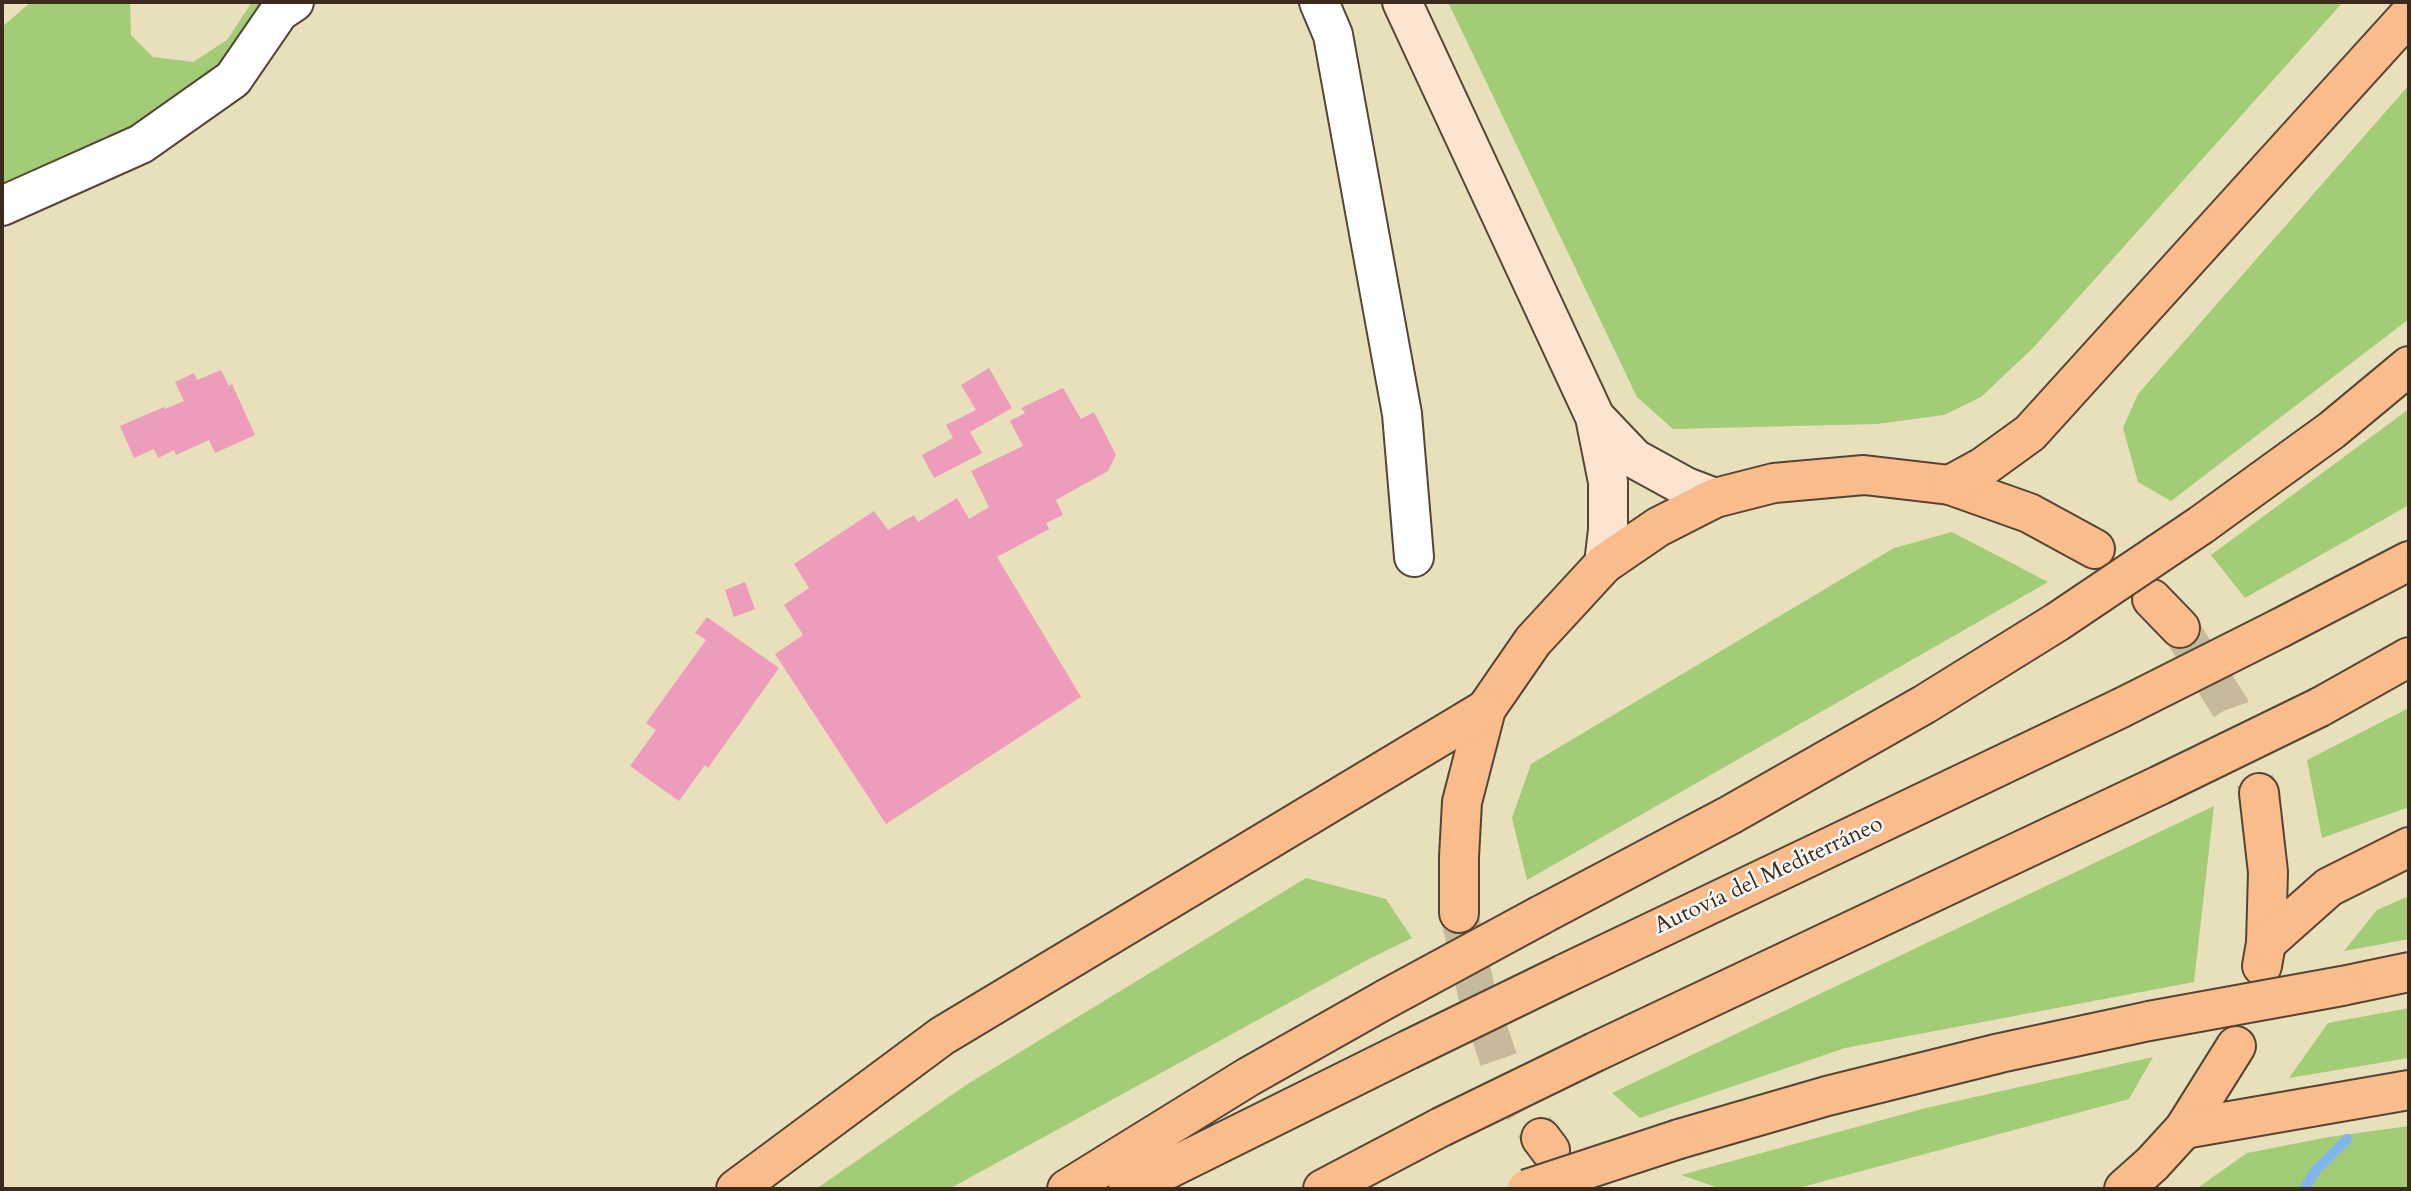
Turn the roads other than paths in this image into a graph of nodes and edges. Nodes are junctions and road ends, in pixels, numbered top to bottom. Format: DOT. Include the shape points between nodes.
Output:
graph roads {
  1 [pos="295,2"];
  2 [pos="1319,2"];
  3 [pos="1402,2"];
  4 [pos="2409,15"];
  5 [pos="2,206"];
  6 [pos="2409,366"];
  7 [pos="1595,417"];
  8 [pos="1950,485"];
  9 [pos="1715,498"];
  10 [pos="2095,549"];
  11 [pos="1414,557"];
  12 [pos="2409,561"];
  13 [pos="1604,564"];
  14 [pos="2152,599"];
  15 [pos="2180,628"];
  16 [pos="2409,657"];
  17 [pos="1486,709"];
  18 [pos="2259,793"];
  19 [pos="2409,847"];
  20 [pos="1459,913"];
  21 [pos="2409,972"];
  22 [pos="2236,1046"];
  23 [pos="2409,1090"];
  24 [pos="2184,1129"];
  25 [pos="736,1189"];
  26 [pos="1067,1189"];
  27 [pos="1128,1189"];
  28 [pos="1323,1189"];
  29 [pos="1527,1189"];
  30 [pos="2124,1189"];
  1 -- 5 [label="street" via="279,12 233,79 141,144"];
  2 -- 11 [label="street" via="1334,35 1402,414"];
  3 -- 7 [label="main road"];
  4 -- 8 [label="main road" via="2030,433"];
  6 -- 26 [label="main road, bridge" via="2332,430 2201,525 2057,622 1891,724 1386,999 1248,1077"];
  7 -- 9 [label="main road" via="1635,459"];
  7 -- 13 [label="main road" via="1608,482"];
  8 -- 9 [label="main road" via="1864,475 1774,483"];
  8 -- 10 [label="main road" via="2029,513"];
  9 -- 13 [label="main road" via="1658,527"];
  12 -- 27 [label="main road, Autovía del Mediterráneo, bridge" via="2121,708"];
  13 -- 17 [label="main road" via="1533,641"];
  14 -- 15 [label="main road"];
  16 -- 28 [label="main road, bridge" via="2160,785 1595,1052"];
  17 -- 20 [label="main road" via="1462,802"];
  17 -- 25 [label="main road" via="942,1036"];
  18 -- 19 [label="main road" via="2268,872 2264,954 2329,887"];
  21 -- 29 [label="main road, bridge" via="2149,1021 1827,1096"];
  22 -- 24 [label="main road"];
  23 -- 24 [label="main road"];
  24 -- 30 [label="main road"];
}
